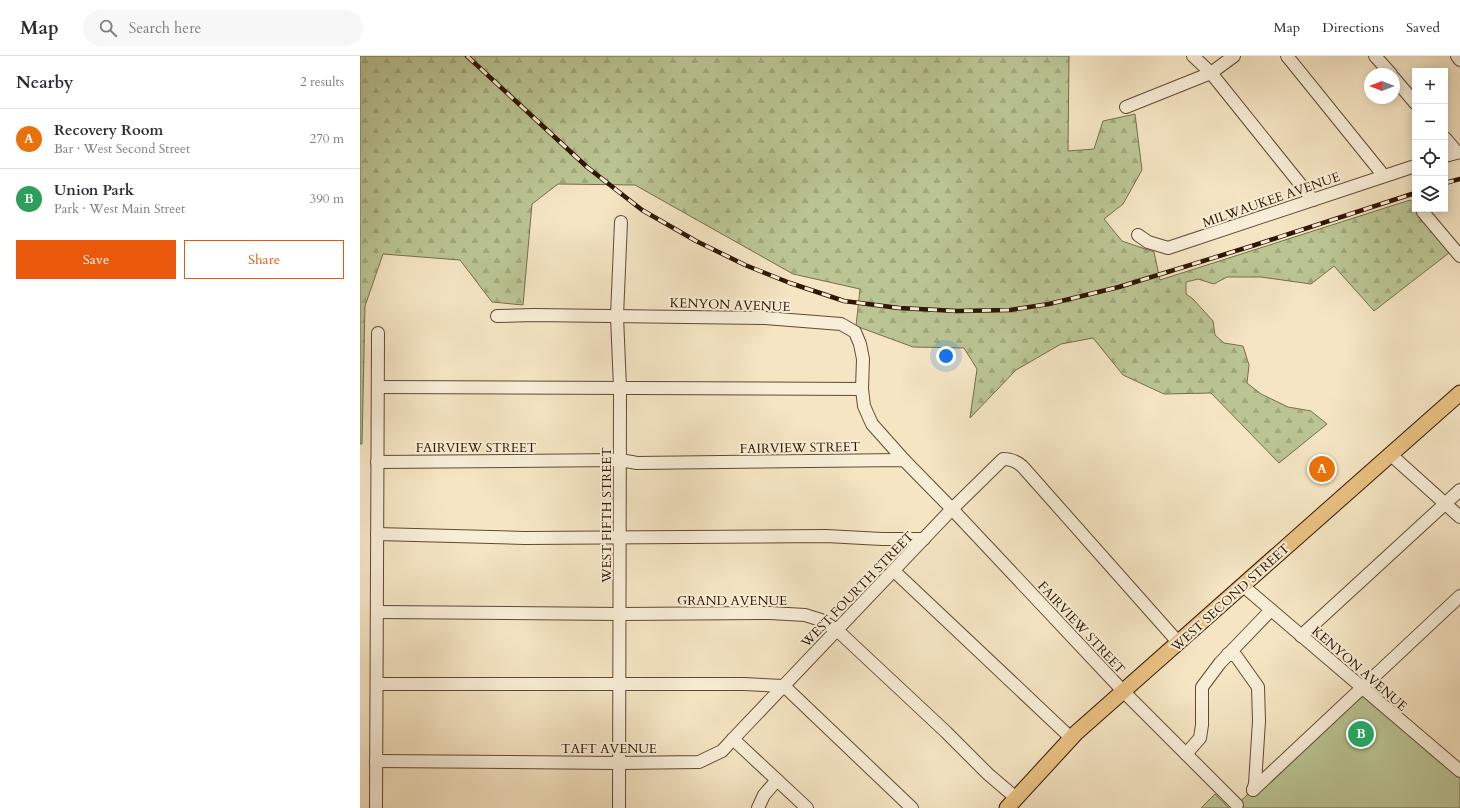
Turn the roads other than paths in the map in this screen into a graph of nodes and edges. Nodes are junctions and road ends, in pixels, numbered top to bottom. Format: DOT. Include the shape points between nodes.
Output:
graph roads {
  1 [pos="1193,56"];
  2 [pos="1234,56"];
  3 [pos="1287,56"];
  4 [pos="1375,56"];
  5 [pos="1457,56"];
  6 [pos="1460,60"];
  7 [pos="1386,68"];
  8 [pos="1210,74"];
  9 [pos="1400,85"];
  10 [pos="1412,99"];
  11 [pos="1126,107"];
  12 [pos="1447,140"];
  13 [pos="1459,152"];
  14 [pos="1448,155"];
  15 [pos="1412,167"];
  16 [pos="1384,176"];
  17 [pos="1313,200"];
  18 [pos="1423,212"];
  19 [pos="621,222"];
  20 [pos="1138,235"];
  21 [pos="1460,256"];
  22 [pos="497,316"];
  23 [pos="617,316"];
  24 [pos="378,334"];
  25 [pos="378,387"];
  26 [pos="620,388"];
  27 [pos="862,389"];
  28 [pos="1460,393"];
  29 [pos="1390,454"];
  30 [pos="620,460"];
  31 [pos="904,460"];
  32 [pos="377,462"];
  33 [pos="1460,490"];
  34 [pos="1445,503"];
  35 [pos="952,509"];
  36 [pos="1460,517"];
  37 [pos="377,534"];
  38 [pos="620,537"];
  39 [pos="924,539"];
  40 [pos="894,571"];
  41 [pos="1242,585"];
  42 [pos="1460,596"];
  43 [pos="1271,610"];
  44 [pos="377,612"];
  45 [pos="620,614"];
  46 [pos="837,630"];
  47 [pos="1301,636"];
  48 [pos="1178,642"];
  49 [pos="1228,654"];
  50 [pos="377,684"];
  51 [pos="620,684"];
  52 [pos="784,686"];
  53 [pos="1362,688"];
  54 [pos="1122,692"];
  55 [pos="1071,738"];
  56 [pos="733,739"];
  57 [pos="1186,754"];
  58 [pos="376,761"];
  59 [pos="620,763"];
  60 [pos="1460,771"];
  61 [pos="777,780"];
  62 [pos="1011,803"];
  63 [pos="1237,805"];
  64 [pos="376,808"];
  65 [pos="619,808"];
  66 [pos="758,808"];
  67 [pos="807,808"];
  68 [pos="912,808"];
  1 -- 8 [label="street"];
  2 -- 8 [label="street"];
  3 -- 16 [label="street"];
  4 -- 7 [label="street"];
  5 -- 6 [label="street"];
  8 -- 11 [label="street"];
  8 -- 17 [label="street"];
  9 -- 10 [label="street"];
  12 -- 13 [label="street"];
  13 -- 14 [label="street"];
  15 -- 16 [label="street, MILWAUKEE AVENUE"];
  16 -- 17 [label="street, MILWAUKEE AVENUE"];
  17 -- 20 [label="street, MILWAUKEE AVENUE" via="1168,248 1148,242"];
  18 -- 21 [label="street"];
  19 -- 23 [label="street, WEST FIFTH STREET"];
  22 -- 23 [label="street, KENYON AVENUE"];
  23 -- 26 [label="street, WEST FIFTH STREET"];
  23 -- 27 [label="street, KENYON AVENUE" via="765,318 841,324 855,332 860,344 863,359"];
  24 -- 25 [label="street"];
  25 -- 26 [label="street"];
  25 -- 32 [label="street"];
  26 -- 27 [label="street"];
  26 -- 30 [label="street, WEST FIFTH STREET"];
  27 -- 31 [label="street" via="864,406 872,424"];
  28 -- 29 [label="main road, WEST SECOND STREET"];
  29 -- 34 [label="street"];
  29 -- 41 [label="main road, WEST SECOND STREET"];
  30 -- 31 [label="street, FAIRVIEW STREET" via="637,463"];
  30 -- 32 [label="street, FAIRVIEW STREET"];
  30 -- 38 [label="street, WEST FIFTH STREET"];
  31 -- 35 [label="street, FAIRVIEW STREET"];
  32 -- 37 [label="street"];
  33 -- 34 [label="street"];
  34 -- 36 [label="street"];
  34 -- 47 [label="street"];
  35 -- 39 [label="street, WEST FOURTH STREET"];
  35 -- 48 [label="street, WEST FOURTH STREET" via="1003,459 1016,462"];
  35 -- 54 [label="street, FAIRVIEW STREET"];
  37 -- 38 [label="street" via="480,538"];
  37 -- 44 [label="street"];
  38 -- 39 [label="street" via="826,536"];
  38 -- 45 [label="street, WEST FIFTH STREET"];
  39 -- 40 [label="street, WEST FOURTH STREET"];
  40 -- 46 [label="street, WEST FOURTH STREET"];
  40 -- 55 [label="street"];
  41 -- 43 [label="street, KENYON AVENUE"];
  41 -- 48 [label="main road, WEST SECOND STREET"];
  42 -- 53 [label="street"];
  43 -- 47 [label="street, KENYON AVENUE"];
  43 -- 49 [label="street"];
  44 -- 45 [label="street, GRAND AVENUE"];
  44 -- 50 [label="street"];
  45 -- 46 [label="street, GRAND AVENUE" via="805,615 821,620"];
  45 -- 51 [label="street, WEST FIFTH STREET"];
  46 -- 52 [label="street, WEST FOURTH STREET"];
  46 -- 62 [label="street, GRAND AVENUE" via="946,732 988,774"];
  47 -- 53 [label="street, KENYON AVENUE"];
  48 -- 54 [label="main road, WEST SECOND STREET"];
  49 -- 53 [label="street" via="1236,656 1258,687 1259,721 1253,790"];
  49 -- 57 [label="street" via="1202,687 1200,738"];
  50 -- 51 [label="street"];
  50 -- 58 [label="street"];
  51 -- 52 [label="street"];
  51 -- 59 [label="street, WEST FIFTH STREET"];
  52 -- 56 [label="street, WEST FOURTH STREET"];
  52 -- 68 [label="street"];
  53 -- 60 [label="street, KENYON AVENUE"];
  54 -- 55 [label="main road, WEST SECOND STREET"];
  54 -- 57 [label="street, FAIRVIEW STREET"];
  55 -- 62 [label="main road, WEST SECOND STREET"];
  56 -- 59 [label="street, TAFT AVENUE" via="722,751 698,762"];
  56 -- 61 [label="street"];
  57 -- 63 [label="street, FAIRVIEW STREET"];
  58 -- 59 [label="street, TAFT AVENUE"];
  58 -- 64 [label="street"];
  59 -- 65 [label="street, WEST FIFTH STREET"];
  61 -- 66 [label="street" via="764,794"];
  61 -- 67 [label="street"];
}
